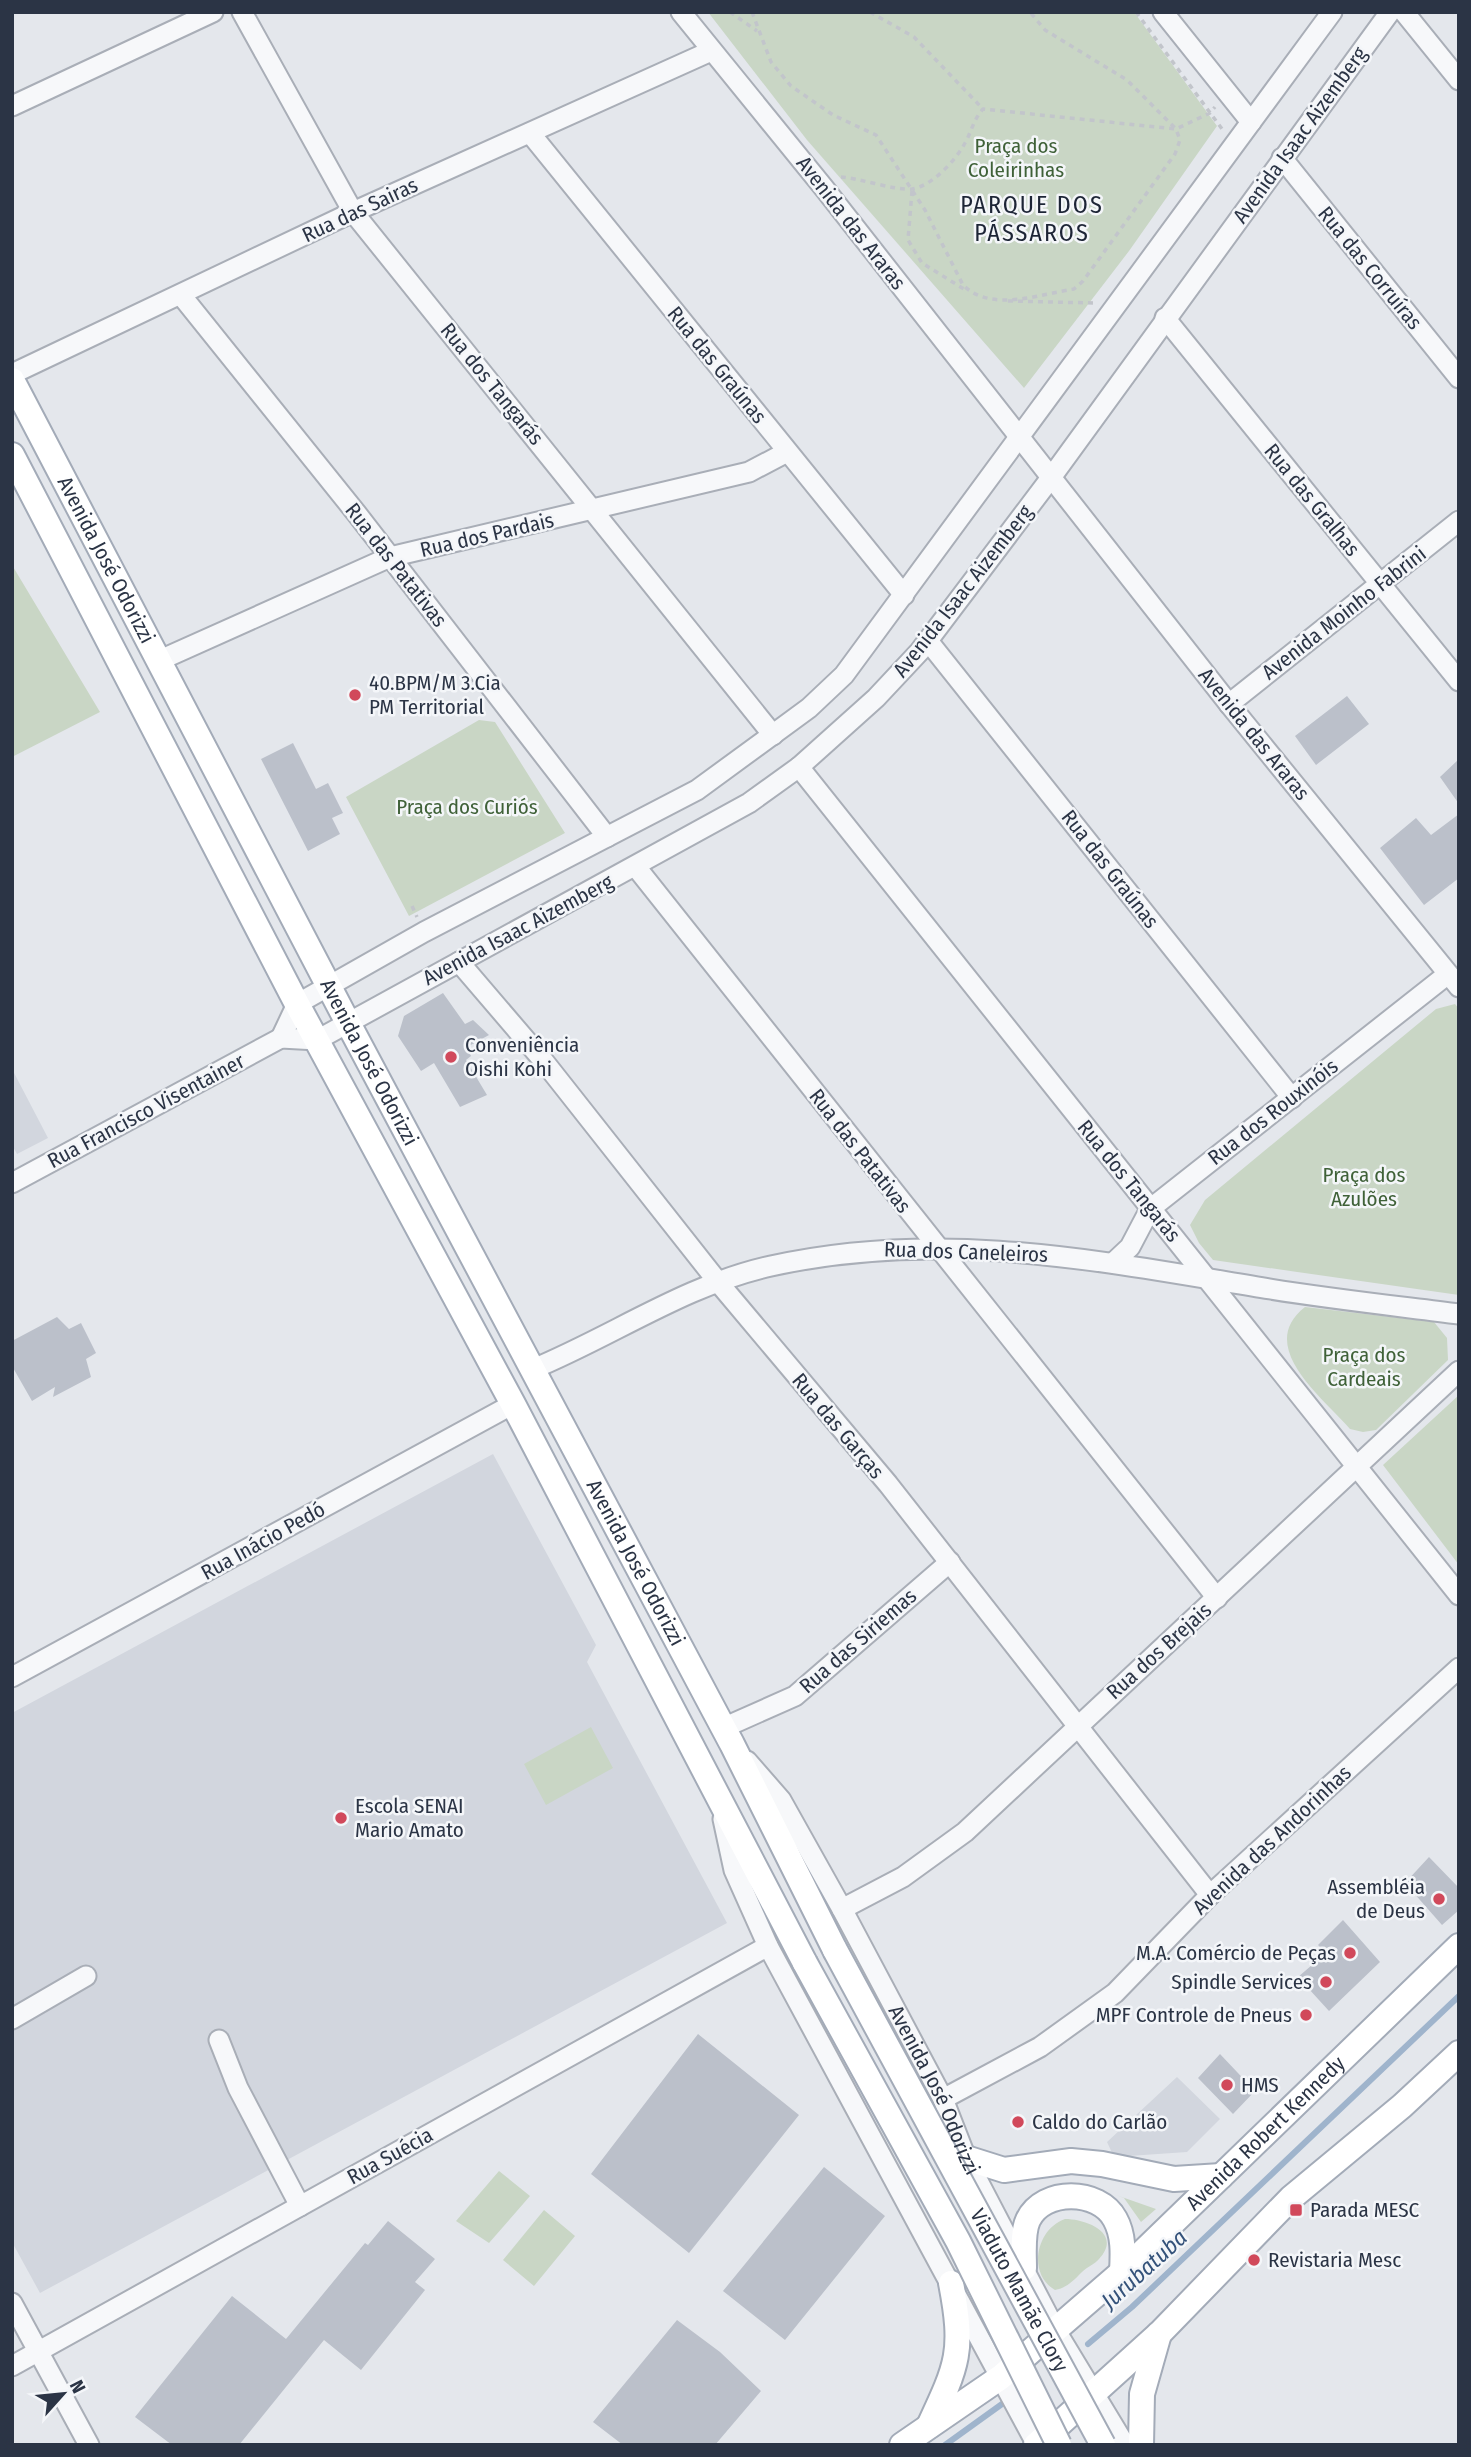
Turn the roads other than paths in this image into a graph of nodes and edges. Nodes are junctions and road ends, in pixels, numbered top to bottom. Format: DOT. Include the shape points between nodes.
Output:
graph roads {
  1 [pos="213,12"];
  2 [pos="242,12"];
  3 [pos="681,12"];
  4 [pos="1163,12"];
  5 [pos="1332,12"];
  6 [pos="1390,12"];
  7 [pos="1404,12"];
  8 [pos="711,51"];
  9 [pos="1459,80"];
  10 [pos="12,106"];
  11 [pos="1251,122"];
  12 [pos="530,134"];
  13 [pos="1282,158"];
  14 [pos="354,212"];
  15 [pos="181,295"];
  16 [pos="1165,318"];
  17 [pos="12,374"];
  18 [pos="1459,378"];
  19 [pos="12,380"];
  20 [pos="1018,437"];
  21 [pos="787,452"];
  22 [pos="12,455"];
  23 [pos="1050,479"];
  24 [pos="595,511"];
  25 [pos="1459,521"];
  26 [pos="390,557"];
  27 [pos="1381,584"];
  28 [pos="904,595"];
  29 [pos="928,641"];
  30 [pos="158,661"];
  31 [pos="1459,681"];
  32 [pos="1229,704"];
  33 [pos="773,735"];
  34 [pos="799,767"];
  35 [pos="607,837"];
  36 [pos="636,867"];
  37 [pos="459,962"];
  38 [pos="1453,981"];
  39 [pos="329,986"];
  40 [pos="297,1004"];
  41 [pos="348,1023"];
  42 [pos="281,1038"];
  43 [pos="317,1040"];
  44 [pos="1292,1098"];
  45 [pos="12,1184"];
  46 [pos="1150,1209"];
  47 [pos="937,1247"];
  48 [pos="1113,1263"];
  49 [pos="1205,1278"];
  50 [pos="718,1282"];
  51 [pos="1459,1314"];
  52 [pos="533,1369"];
  53 [pos="1459,1371"];
  54 [pos="513,1404"];
  55 [pos="1356,1466"];
  56 [pos="950,1562"];
  57 [pos="1459,1595"];
  58 [pos="1217,1598"];
  59 [pos="1459,1668"];
  60 [pos="12,1677"];
  61 [pos="1076,1726"];
  62 [pos="727,1736"];
  63 [pos="718,1796"];
  64 [pos="1210,1895"];
  65 [pos="842,1909"];
  66 [pos="1459,1946"];
  67 [pos="768,1947"];
  68 [pos="835,1950"];
  69 [pos="806,1963"];
  70 [pos="86,1976"];
  71 [pos="12,2019"];
  72 [pos="219,2040"];
  73 [pos="1459,2053"];
  74 [pos="943,2099"];
  75 [pos="966,2158"];
  76 [pos="1221,2176"];
  77 [pos="300,2206"];
  78 [pos="1024,2268"];
  79 [pos="1122,2272"];
  80 [pos="951,2283"];
  81 [pos="12,2303"];
  82 [pos="1056,2331"];
  83 [pos="1159,2334"];
  84 [pos="39,2352"];
  85 [pos="12,2366"];
  86 [pos="1001,2377"];
  87 [pos="1091,2393"];
  88 [pos="929,2427"];
  89 [pos="89,2445"];
  90 [pos="902,2445"];
  91 [pos="1036,2445"];
  92 [pos="1059,2445"];
  93 [pos="1103,2445"];
  94 [pos="1125,2445"];
  95 [pos="1141,2445"];
  1 -- 10 [label="street"];
  2 -- 14 [label="street, Rua dos Tangarás"];
  3 -- 8 [label="street, Avenida das Araras"];
  4 -- 11 [label="street"];
  5 -- 11 [label="street, Avenida Isaac Aizemberg"];
  6 -- 13 [label="street, Avenida Isaac Aizemberg"];
  7 -- 9 [label="street"];
  8 -- 12 [label="street, Rua das Sairas"];
  8 -- 20 [label="street, Avenida das Araras"];
  11 -- 20 [label="street, Avenida Isaac Aizemberg"];
  12 -- 14 [label="street, Rua das Sairas"];
  12 -- 21 [label="street, Rua das Graúnas"];
  13 -- 16 [label="street, Avenida Isaac Aizemberg"];
  13 -- 18 [label="street, Rua das Corruíras"];
  14 -- 15 [label="street, Rua das Sairas"];
  14 -- 24 [label="street, Rua dos Tangarás"];
  15 -- 17 [label="street, Rua das Sairas"];
  15 -- 26 [label="street, Rua das Patativas"];
  16 -- 23 [label="street, Avenida Isaac Aizemberg"];
  16 -- 27 [label="street, Rua das Gralhas"];
  19 -- 30 [label="main road, Avenida José Odorizzi"];
  20 -- 23 [label="street, Avenida das Araras"];
  20 -- 28 [label="street, Avenida Isaac Aizemberg"];
  21 -- 24 [label="street, Rua dos Pardais" via="750,472"];
  21 -- 28 [label="street, Rua das Graúnas"];
  22 -- 40 [label="main road, Avenida José Odorizzi"];
  23 -- 29 [label="street, Avenida Isaac Aizemberg"];
  23 -- 32 [label="street, Avenida das Araras"];
  24 -- 26 [label="street, Rua dos Pardais"];
  24 -- 33 [label="street, Rua dos Tangarás"];
  25 -- 27 [label="street, Avenida Moinho Fabrini"];
  26 -- 30 [label="street, Rua dos Pardais"];
  26 -- 35 [label="street, Rua das Patativas"];
  27 -- 31 [label="street, Rua das Gralhas"];
  27 -- 32 [label="street, Avenida Moinho Fabrini"];
  28 -- 33 [label="street, Avenida Isaac Aizemberg" via="844,675"];
  29 -- 34 [label="street, Avenida Isaac Aizemberg" via="876,698"];
  29 -- 44 [label="street, Rua das Graúnas"];
  30 -- 39 [label="main road, Avenida José Odorizzi"];
  32 -- 38 [label="street, Avenida das Araras"];
  33 -- 35 [label="street, Avenida Isaac Aizemberg" via="698,790"];
  34 -- 36 [label="street, Avenida Isaac Aizemberg" via="749,803"];
  34 -- 46 [label="street, Rua dos Tangarás"];
  35 -- 39 [label="street, Avenida Isaac Aizemberg"];
  36 -- 37 [label="street, Avenida Isaac Aizemberg"];
  36 -- 47 [label="street, Rua das Patativas"];
  37 -- 41 [label="street, Avenida Isaac Aizemberg"];
  37 -- 50 [label="street, Rua das Garças"];
  38 -- 44 [label="street, Rua dos Rouxinóis"];
  39 -- 40 [label="street, Avenida Isaac Aizemberg"];
  39 -- 41 [label="main road, Avenida José Odorizzi"];
  40 -- 42 [label="street"];
  40 -- 43 [label="main road, Avenida José Odorizzi"];
  41 -- 43 [label="street"];
  41 -- 52 [label="main road, Avenida José Odorizzi"];
  42 -- 43 [label="street"];
  42 -- 45 [label="street, Rua Francisco Visentainer"];
  43 -- 54 [label="main road, Avenida José Odorizzi"];
  44 -- 46 [label="street, Rua dos Rouxinóis"];
  46 -- 48 [label="street, Rua dos Rouxinóis" via="1130,1247"];
  46 -- 49 [label="street, Rua dos Tangarás"];
  47 -- 48 [label="street, Rua dos Caneleiros" via="1000,1249"];
  47 -- 50 [label="street, Rua dos Caneleiros" via="814,1258"];
  47 -- 58 [label="street, Rua das Patativas"];
  48 -- 49 [label="street, Rua dos Caneleiros"];
  49 -- 51 [label="street, Rua dos Caneleiros"];
  49 -- 55 [label="street, Rua dos Tangarás"];
  50 -- 52 [label="street, Rua dos Caneleiros"];
  50 -- 56 [label="street, Rua das Garças"];
  52 -- 62 [label="main road, Avenida José Odorizzi"];
  53 -- 55 [label="street, Rua dos Brejais"];
  54 -- 60 [label="street, Rua Inácio Pedó"];
  54 -- 63 [label="main road, Avenida José Odorizzi"];
  55 -- 57 [label="street, Rua dos Tangarás"];
  55 -- 58 [label="street, Rua dos Brejais"];
  56 -- 61 [label="street, Rua das Garças"];
  56 -- 62 [label="street, Rua das Siriemas" via="795,1696"];
  58 -- 61 [label="street, Rua dos Brejais"];
  59 -- 64 [label="street, Avenida das Andorinhas"];
  61 -- 64 [label="street, Rua das Garças"];
  61 -- 65 [label="street, Rua dos Brejais" via="965,1832 903,1877"];
  62 -- 65 [label="street, Avenida José Odorizzi" via="781,1800"];
  62 -- 68 [label="main road, Avenida José Odorizzi"];
  63 -- 67 [label="street, Avenida José Odorizzi" via="734,1870"];
  63 -- 69 [label="main road, Avenida José Odorizzi"];
  64 -- 74 [label="street, Avenida das Andorinhas" via="1148,1961 1096,2007 1040,2047"];
  65 -- 74 [label="street, Avenida José Odorizzi"];
  66 -- 76 [label="main road, Avenida Robert Kennedy"];
  67 -- 77 [label="street, Rua Suécia"];
  67 -- 80 [label="street, Avenida José Odorizzi"];
  68 -- 93 [label="main road, Viaduto Mamãe Clory, bridge"];
  69 -- 92 [label="main road, Viaduto Mamãe Clory, bridge" via="958,2241"];
  70 -- 71 [label="street"];
  72 -- 77 [label="street"];
  73 -- 83 [label="main road" via="1292,2198"];
  74 -- 75 [label="street, Avenida José Odorizzi"];
  75 -- 76 [label="main road" via="1004,2170 1071,2161 1174,2179"];
  75 -- 78 [label="street, Avenida José Odorizzi"];
  76 -- 79 [label="main road, Avenida Robert Kennedy"];
  77 -- 84 [label="street, Rua Suécia"];
  78 -- 79 [label="main road" via="1025,2228 1031,2214 1044,2204 1072,2195 1098,2202 1115,2217 1122,2241"];
  78 -- 82 [label="street, Avenida José Odorizzi"];
  79 -- 82 [label="main road, Avenida Robert Kennedy"];
  80 -- 86 [label="street, Avenida José Odorizzi"];
  80 -- 88 [label="main road" via="959,2327 957,2358"];
  81 -- 84 [label="street"];
  82 -- 86 [label="main road, Avenida Robert Kennedy"];
  82 -- 87 [label="street, Avenida José Odorizzi"];
  83 -- 87 [label="main road"];
  83 -- 95 [label="main road" via="1142,2394"];
  84 -- 85 [label="street, Rua Suécia"];
  84 -- 89 [label="street"];
  86 -- 88 [label="main road, Avenida Robert Kennedy"];
  86 -- 91 [label="street, Avenida José Odorizzi"];
  87 -- 91 [label="main road"];
  87 -- 94 [label="street, Avenida José Odorizzi"];
  88 -- 90 [label="main road, Avenida Robert Kennedy"];
}
